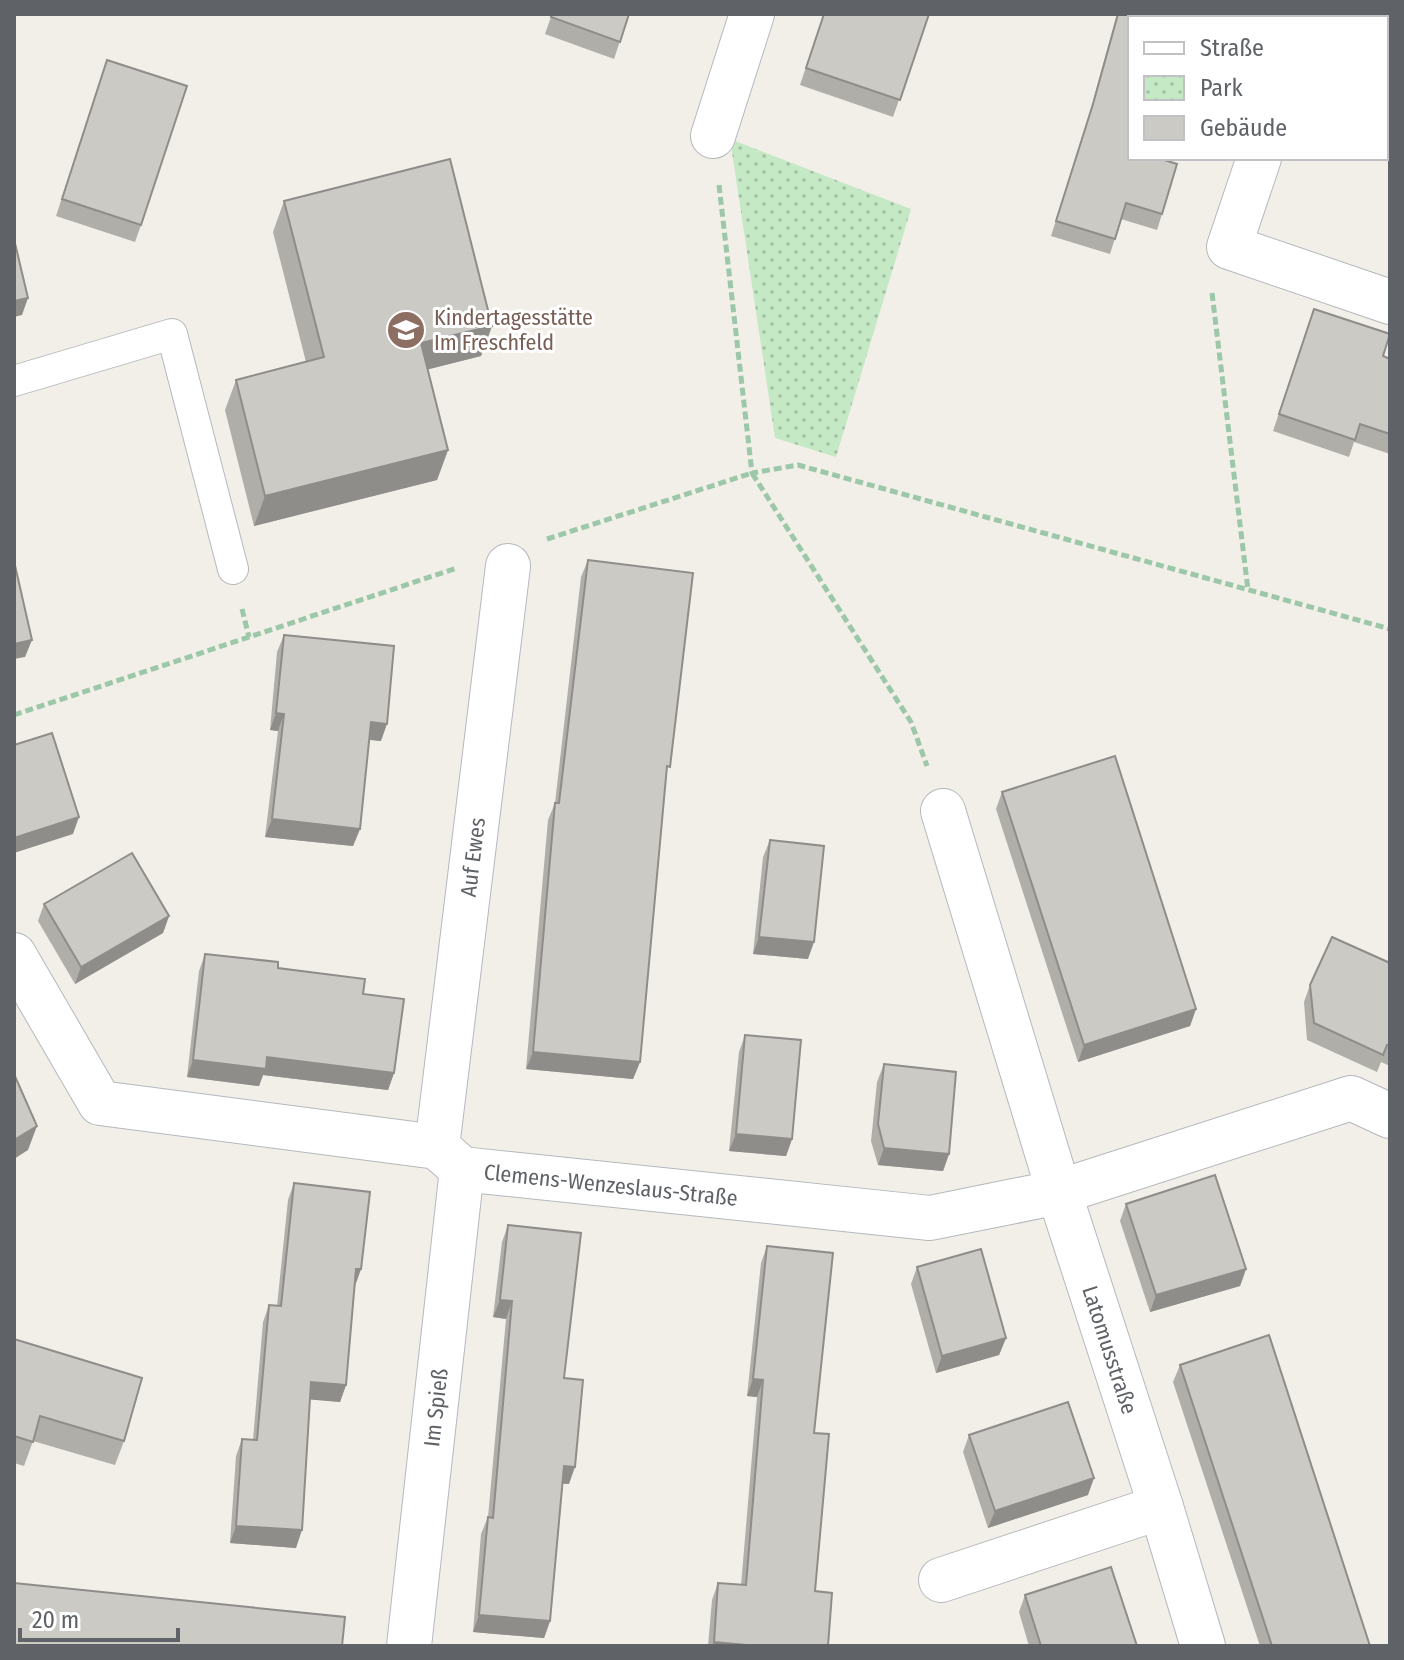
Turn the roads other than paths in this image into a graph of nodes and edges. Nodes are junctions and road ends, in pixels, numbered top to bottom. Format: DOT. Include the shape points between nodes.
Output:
graph roads {
  1 [pos="752,14"];
  2 [pos="713,136"];
  3 [pos="1258,160"];
  4 [pos="1390,302"];
  5 [pos="14,381"];
  6 [pos="508,566"];
  7 [pos="233,569"];
  8 [pos="943,811"];
  9 [pos="14,955"];
  10 [pos="1390,1116"];
  11 [pos="449,1158"];
  12 [pos="1059,1192"];
  13 [pos="1161,1507"];
  14 [pos="941,1580"];
  15 [pos="409,1646"];
  16 [pos="1203,1646"];
  1 -- 2 [label="street"];
  3 -- 4 [label="street" via="1229,247"];
  5 -- 7 [label="lane" via="172,334"];
  6 -- 11 [label="street, Auf Ewes"];
  8 -- 12 [label="street"];
  9 -- 11 [label="street, Clemens-Wenzeslaus-Straße" via="100,1103"];
  10 -- 12 [label="street, Clemens-Wenzeslaus-Straße" via="1351,1098"];
  11 -- 12 [label="street, Clemens-Wenzeslaus-Straße" via="930,1218"];
  11 -- 15 [label="street, Im Spieß"];
  12 -- 13 [label="street, Latomusstraße"];
  13 -- 14 [label="street"];
  13 -- 16 [label="street, Latomusstraße"];
}
